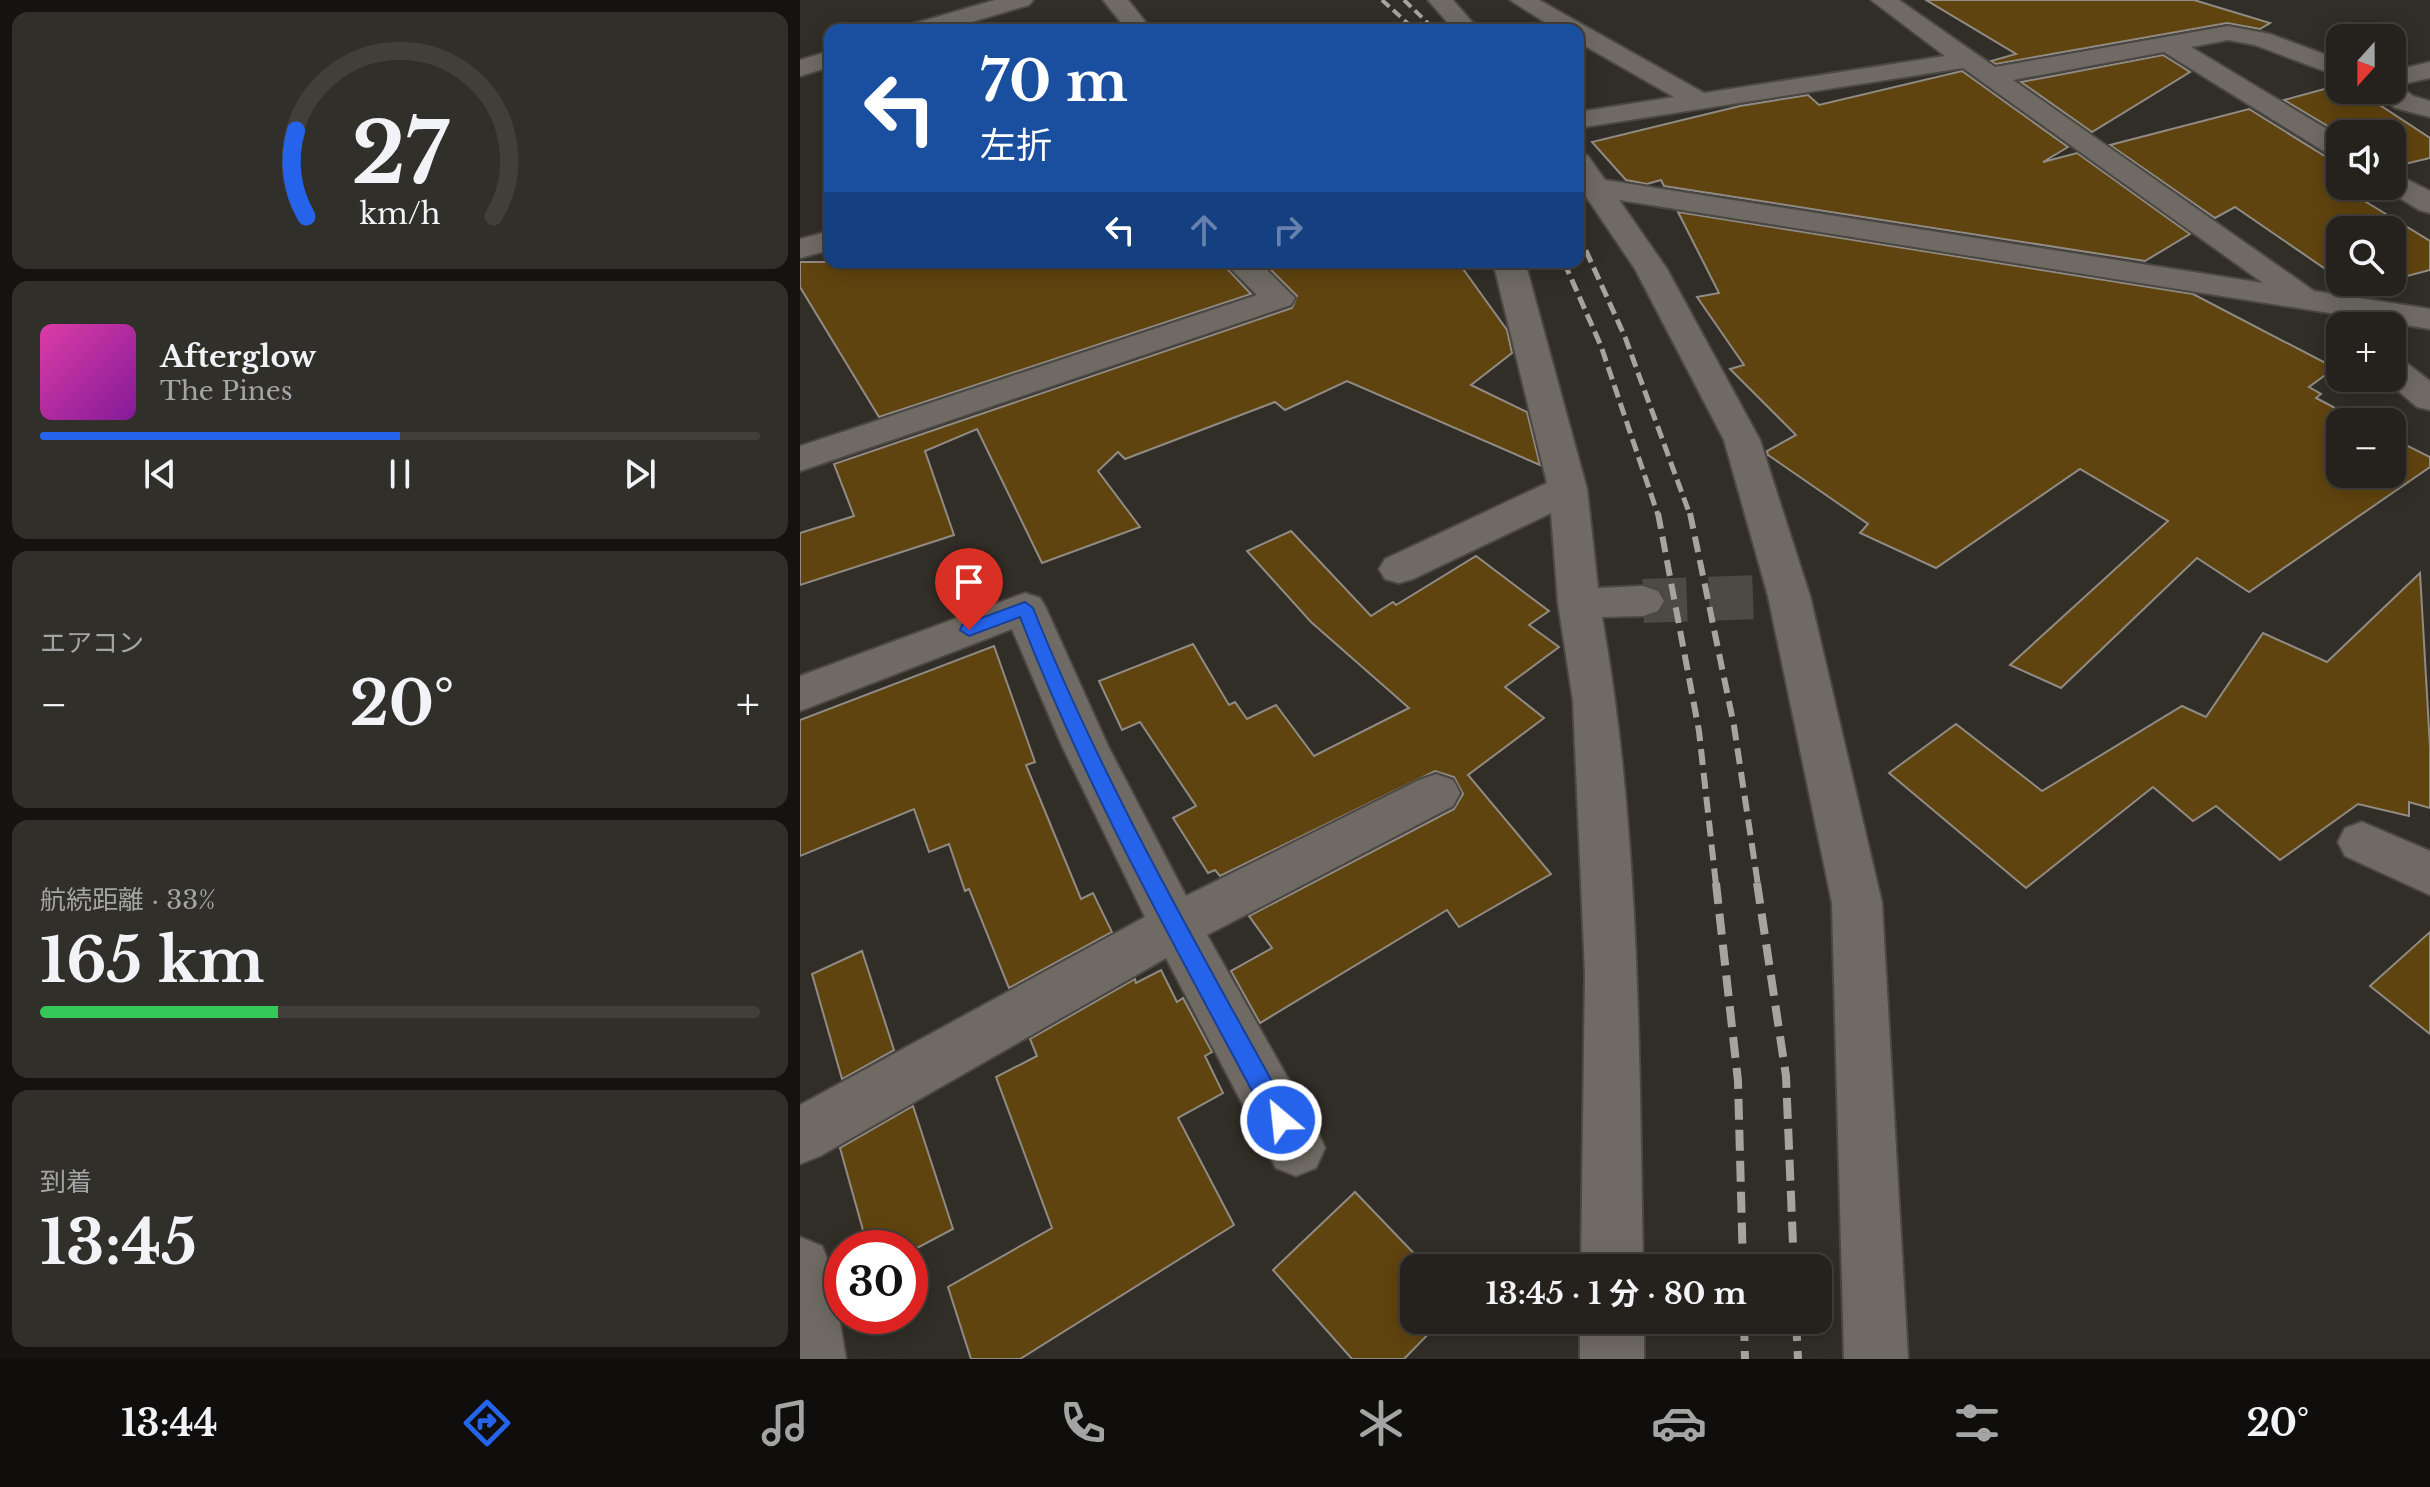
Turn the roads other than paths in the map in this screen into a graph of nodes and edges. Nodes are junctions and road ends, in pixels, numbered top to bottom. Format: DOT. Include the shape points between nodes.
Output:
graph roads {
  1 [pos="1021,0"];
  2 [pos="1115,0"];
  3 [pos="1440,0"];
  4 [pos="1522,0"];
  5 [pos="1883,0"];
  6 [pos="939,24"];
  7 [pos="1135,24"];
  8 [pos="1462,24"];
  9 [pos="1564,24"];
  10 [pos="1584,36"];
  11 [pos="2167,43"];
  12 [pos="1967,60"];
  13 [pos="824,61"];
  14 [pos="2326,64"];
  15 [pos="800,68"];
  16 [pos="2430,70"];
  17 [pos="1991,76"];
  18 [pos="2406,76"];
  19 [pos="1698,100"];
  20 [pos="2406,103"];
  21 [pos="2430,109"];
  22 [pos="1584,119"];
  23 [pos="2326,140"];
  24 [pos="1584,178"];
  25 [pos="2406,189"];
  26 [pos="2430,204"];
  27 [pos="824,242"];
  28 [pos="800,249"];
  29 [pos="1246,268"];
  30 [pos="1511,268"];
  31 [pos="2309,300"];
  32 [pos="2326,314"];
  33 [pos="2430,319"];
  34 [pos="2406,379"];
  35 [pos="2430,399"];
  36 [pos="800,459"];
  37 [pos="1568,489"];
  38 [pos="1399,569"];
  39 [pos="1643,601"];
  40 [pos="1579,603"];
  41 [pos="800,694"];
  42 [pos="1436,793"];
  43 [pos="2362,842"];
  44 [pos="2430,874"];
  45 [pos="1176,926"];
  46 [pos="800,1136"];
  47 [pos="1296,1148"];
  48 [pos="1612,1254"];
  49 [pos="800,1268"];
  50 [pos="1612,1334"];
  51 [pos="814,1359"];
  52 [pos="1612,1359"];
  53 [pos="1876,1359"];
  1 -- 6 [label="street"];
  2 -- 7 [label="street"];
  3 -- 8 [label="street"];
  4 -- 9 [label="street"];
  5 -- 12 [label="street"];
  10 -- 19 [label="street"];
  11 -- 14 [label="street" via="2228,33 2261,39"];
  11 -- 17 [label="street"];
  11 -- 23 [label="street"];
  12 -- 17 [label="street"];
  12 -- 19 [label="street"];
  13 -- 15 [label="street"];
  16 -- 18 [label="street"];
  17 -- 31 [label="street"];
  19 -- 22 [label="street"];
  20 -- 21 [label="street"];
  24 -- 31 [label="street"];
  24 -- 53 [label="street" via="1651,269 1742,440 1789,596 1857,903"];
  25 -- 26 [label="street"];
  27 -- 28 [label="street"];
  29 -- 36 [label="street" via="1279,298"];
  30 -- 37 [label="street"];
  31 -- 32 [label="street"];
  31 -- 33 [label="street"];
  34 -- 35 [label="street"];
  37 -- 38 [label="street"];
  37 -- 40 [label="street"];
  39 -- 40 [label="street"];
  40 -- 48 [label="street" via="1595,701 1611,973"];
  41 -- 45 [label="street" via="1025,608 1057,690"];
  42 -- 45 [label="street"];
  43 -- 44 [label="street"];
  45 -- 46 [label="street"];
  45 -- 47 [label="street"];
  49 -- 51 [label="street"];
  50 -- 52 [label="street"];
}
